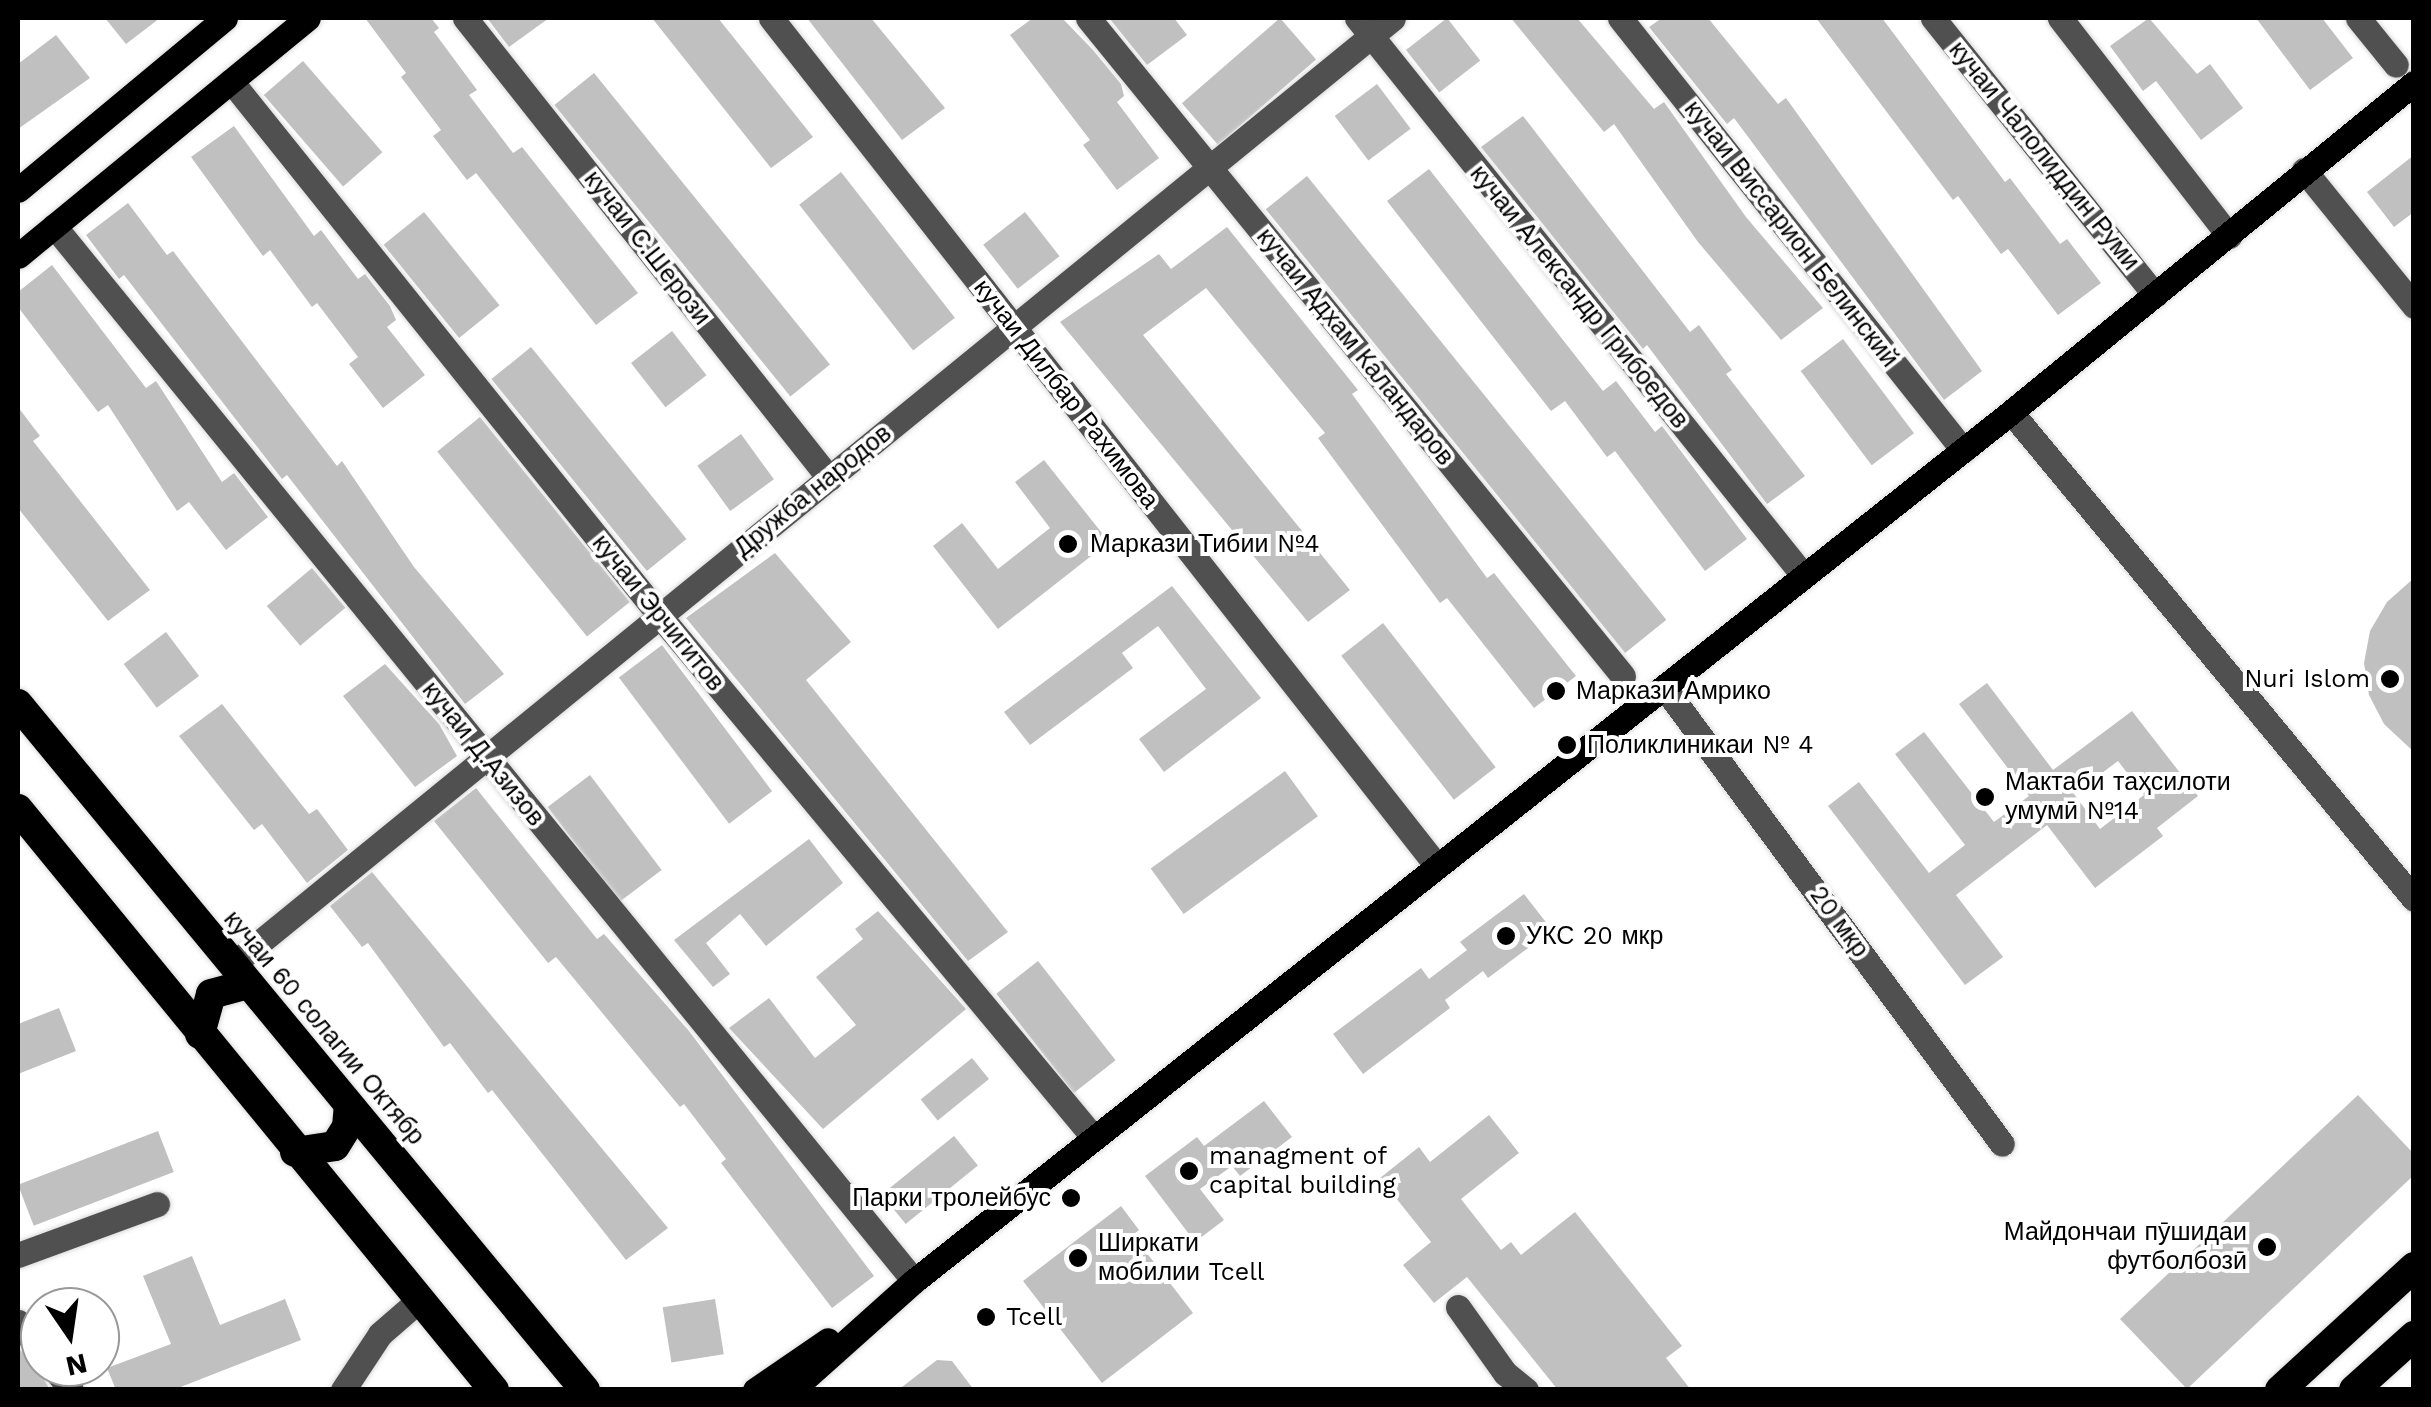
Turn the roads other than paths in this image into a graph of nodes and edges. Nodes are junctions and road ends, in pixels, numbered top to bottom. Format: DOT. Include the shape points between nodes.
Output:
graph roads {
  1 [pos="225,18"];
  2 [pos="308,18"];
  3 [pos="465,18"];
  4 [pos="771,18"];
  5 [pos="1088,18"];
  6 [pos="1394,18"];
  7 [pos="1620,18"];
  8 [pos="1933,18"];
  9 [pos="2060,18"];
  10 [pos="2358,18"];
  11 [pos="1364,27"];
  12 [pos="2405,74"];
  13 [pos="231,80"];
  14 [pos="1210,168"];
  15 [pos="2308,175"];
  16 [pos="18,190"];
  17 [pos="54,226"];
  18 [pos="2229,236"];
  19 [pos="18,256"];
  20 [pos="2155,295"];
  21 [pos="2414,306"];
  22 [pos="1014,328"];
  23 [pos="2011,412"];
  24 [pos="1963,450"];
  25 [pos="829,478"];
  26 [pos="1803,576"];
  27 [pos="660,616"];
  28 [pos="1622,676"];
  29 [pos="1670,693"];
  30 [pos="18,704"];
  31 [pos="486,758"];
  32 [pos="18,809"];
  33 [pos="1436,865"];
  34 [pos="2414,900"];
  35 [pos="240,974"];
  36 [pos="200,1034"];
  37 [pos="350,1106"];
  38 [pos="1094,1138"];
  39 [pos="2002,1144"];
  40 [pos="295,1152"];
  41 [pos="158,1204"];
  42 [pos="18,1256"];
  43 [pos="2414,1267"];
  44 [pos="914,1280"];
  45 [pos="418,1301"];
  46 [pos="1458,1307"];
  47 [pos="2414,1336"];
  48 [pos="343,1390"];
  49 [pos="494,1390"];
  50 [pos="585,1390"];
  51 [pos="755,1390"];
  52 [pos="792,1390"];
  53 [pos="1526,1390"];
  54 [pos="2280,1390"];
  55 [pos="2354,1390"];
  1 -- 16 [label="main road"];
  2 -- 13 [label="main road"];
  3 -- 25 [label="street, кучаи С.Шерози"];
  4 -- 22 [label="street, кучаи Дилбар Рахимова"];
  5 -- 14 [label="street, кучаи Адхам Каландаров"];
  6 -- 11 [label="street, Дружба народов"];
  7 -- 24 [label="street, кучаи Виссарион Белинский"];
  8 -- 20 [label="street, кучаи Чалолиддин Руми"];
  9 -- 18 [label="street"];
  10 -- 12 [label="street"];
  11 -- 14 [label="street, Дружба народов"];
  11 -- 26 [label="street, кучаи Александр Грибоедов"];
  12 -- 15 [label="main road"];
  13 -- 17 [label="main road"];
  13 -- 27 [label="street, кучаи Эрчигитов"];
  14 -- 22 [label="street, Дружба народов"];
  14 -- 28 [label="street, кучаи Адхам Каландаров"];
  15 -- 18 [label="main road"];
  15 -- 21 [label="street"];
  17 -- 19 [label="main road"];
  17 -- 31 [label="street, кучаи Д.Азизов"];
  18 -- 20 [label="main road"];
  20 -- 23 [label="main road"];
  22 -- 25 [label="street, Дружба народов"];
  22 -- 33 [label="street, кучаи Дилбар Рахимова"];
  23 -- 24 [label="main road"];
  23 -- 34 [label="street"];
  24 -- 26 [label="main road"];
  25 -- 27 [label="street, Дружба народов"];
  26 -- 29 [label="main road"];
  27 -- 31 [label="street, Дружба народов"];
  27 -- 38 [label="street, кучаи Эрчигитов"];
  29 -- 33 [label="main road"];
  29 -- 39 [label="street, 20 мкр"];
  30 -- 35 [label="highway, кучаи 60 солагии Октябр"];
  31 -- 35 [label="street, Дружба народов"];
  31 -- 44 [label="street, кучаи Д.Азизов"];
  32 -- 36 [label="highway"];
  33 -- 38 [label="main road"];
  35 -- 36 [label="highway" via="211,994"];
  35 -- 37 [label="highway, кучаи 60 солагии Октябр"];
  36 -- 40 [label="highway"];
  37 -- 40 [label="highway" via="348,1128 335,1146"];
  37 -- 50 [label="highway, кучаи 60 солагии Октябр"];
  38 -- 44 [label="main road"];
  40 -- 45 [label="highway"];
  41 -- 42 [label="street"];
  43 -- 54 [label="highway"];
  44 -- 51 [label="main road"];
  44 -- 52 [label="main road"];
  45 -- 48 [label="street" via="380,1334"];
  45 -- 49 [label="highway"];
  46 -- 53 [label="street" via="1504,1373"];
  47 -- 55 [label="highway"];
}
